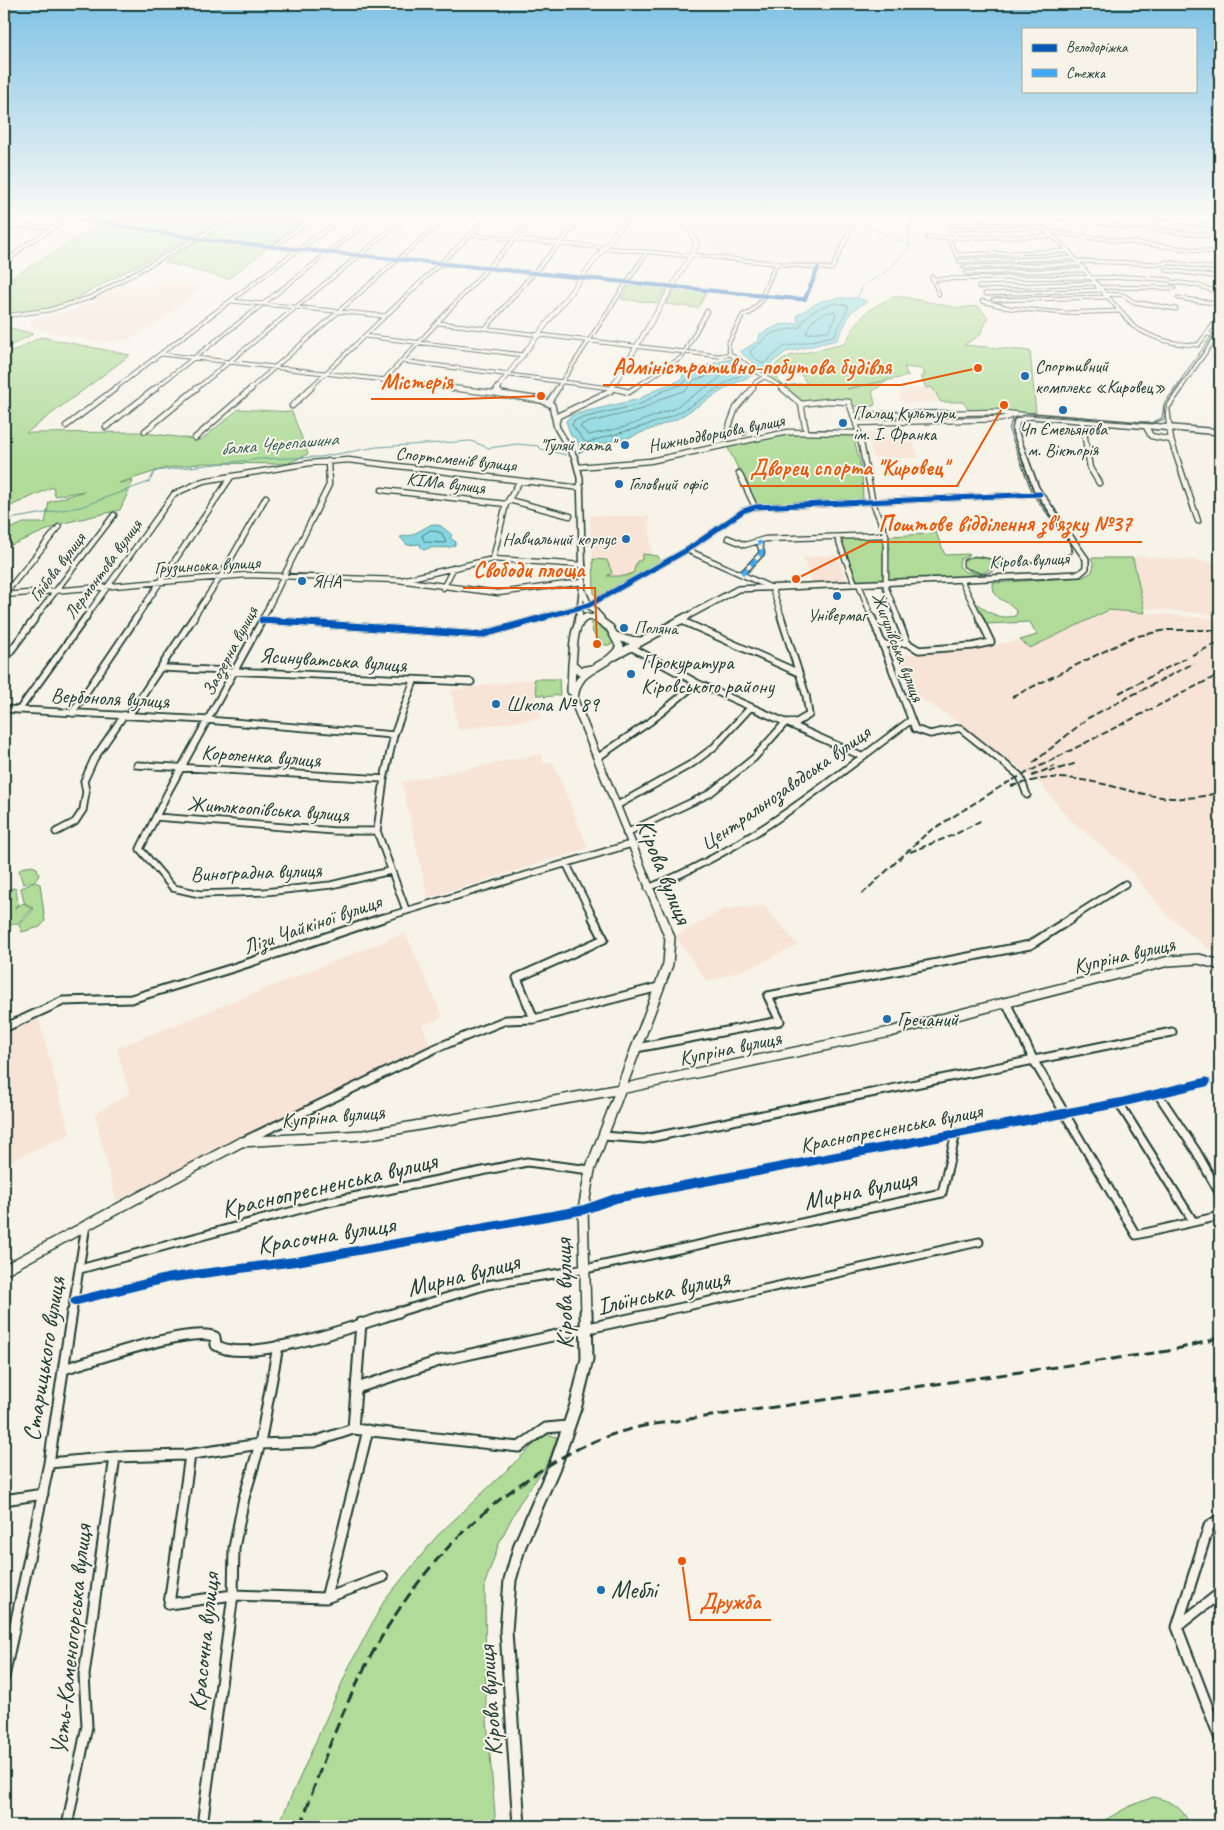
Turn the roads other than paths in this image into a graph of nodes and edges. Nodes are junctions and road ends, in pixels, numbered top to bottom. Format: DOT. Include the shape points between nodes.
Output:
graph roads {
  1 [pos="84,299"];
  2 [pos="270,299"];
  3 [pos="307,299"];
  4 [pos="354,299"];
  5 [pos="403,299"];
  6 [pos="459,299"];
  7 [pos="511,299"];
  8 [pos="565,299"];
  9 [pos="617,299"];
  10 [pos="664,299"];
  11 [pos="763,299"];
  12 [pos="1007,299"];
  13 [pos="1108,299"];
  14 [pos="1130,299"];
  15 [pos="1188,299"];
  16 [pos="990,300"];
  17 [pos="232,301"];
  18 [pos="264,304"];
  19 [pos="1220,304"];
  20 [pos="296,308"];
  21 [pos="1176,309"];
  22 [pos="707,311"];
  23 [pos="1120,312"];
  24 [pos="339,313"];
  25 [pos="4,316"];
  26 [pos="385,316"];
  27 [pos="1220,316"];
  28 [pos="438,323"];
  29 [pos="486,328"];
  30 [pos="540,334"];
  31 [pos="1208,334"];
  32 [pos="364,336"];
  33 [pos="589,340"];
  34 [pos="1214,341"];
  35 [pos="420,342"];
  36 [pos="1220,342"];
  37 [pos="636,345"];
  38 [pos="686,352"];
  39 [pos="161,354"];
  40 [pos="730,354"];
  41 [pos="524,355"];
  42 [pos="194,358"];
  43 [pos="402,361"];
  44 [pos="230,363"];
  45 [pos="275,368"];
  46 [pos="324,374"];
  47 [pos="509,375"];
  48 [pos="766,376"];
  49 [pos="383,381"];
  50 [pos="561,381"];
  51 [pos="612,388"];
  52 [pos="501,394"];
  53 [pos="549,402"];
  54 [pos="833,402"];
  55 [pos="801,404"];
  56 [pos="292,406"];
  57 [pos="1018,413"];
  58 [pos="853,414"];
  59 [pos="1031,416"];
  60 [pos="1082,420"];
  61 [pos="556,423"];
  62 [pos="856,423"];
  63 [pos="1145,425"];
  64 [pos="66,426"];
  65 [pos="106,427"];
  66 [pos="1169,427"];
  67 [pos="145,431"];
  68 [pos="806,431"];
  69 [pos="744,432"];
  70 [pos="1220,432"];
  71 [pos="859,433"];
  72 [pos="195,438"];
  73 [pos="1171,440"];
  74 [pos="328,461"];
  75 [pos="578,467"];
  76 [pos="739,473"];
  77 [pos="231,477"];
  78 [pos="520,481"];
  79 [pos="1099,483"];
  80 [pos="581,488"];
  81 [pos="382,490"];
  82 [pos="1040,494"];
  83 [pos="266,497"];
  84 [pos="508,502"];
  85 [pos="873,503"];
  86 [pos="755,507"];
  87 [pos="114,515"];
  88 [pos="570,516"];
  89 [pos="1198,521"];
  90 [pos="59,526"];
  91 [pos="886,535"];
  92 [pos="837,537"];
  93 [pos="728,538"];
  94 [pos="759,541"];
  95 [pos="687,550"];
  96 [pos="493,559"];
  97 [pos="583,565"];
  98 [pos="454,567"];
  99 [pos="742,574"];
  100 [pos="221,576"];
  101 [pos="285,576"];
  102 [pos="961,580"];
  103 [pos="159,581"];
  104 [pos="412,582"];
  105 [pos="886,583"];
  106 [pos="857,584"];
  107 [pos="582,585"];
  108 [pos="107,586"];
  109 [pos="443,588"];
  110 [pos="772,588"];
  111 [pos="56,590"];
  112 [pos="454,590"];
  113 [pos="4,595"];
  114 [pos="589,605"];
  115 [pos="580,608"];
  116 [pos="262,620"];
  117 [pos="680,620"];
  118 [pos="603,621"];
  119 [pos="577,625"];
  120 [pos="616,635"];
  121 [pos="643,640"];
  122 [pos="908,643"];
  123 [pos="883,645"];
  124 [pos="631,647"];
  125 [pos="612,658"];
  126 [pos="4,660"];
  127 [pos="572,664"];
  128 [pos="163,668"];
  129 [pos="592,669"];
  130 [pos="234,670"];
  131 [pos="799,673"];
  132 [pos="414,681"];
  133 [pos="471,682"];
  134 [pos="696,683"];
  135 [pos="574,700"];
  136 [pos="751,707"];
  137 [pos="4,709"];
  138 [pos="19,710"];
  139 [pos="72,713"];
  140 [pos="127,715"];
  141 [pos="208,720"];
  142 [pos="911,720"];
  143 [pos="786,722"];
  144 [pos="394,735"];
  145 [pos="861,756"];
  146 [pos="597,758"];
  147 [pos="136,765"];
  148 [pos="182,767"];
  149 [pos="384,779"];
  150 [pos="1027,795"];
  151 [pos="616,806"];
  152 [pos="156,817"];
  153 [pos="377,831"];
  154 [pos="56,832"];
  155 [pos="626,834"];
  156 [pos="630,844"];
  157 [pos="140,849"];
  158 [pos="566,863"];
  159 [pos="390,871"];
  160 [pos="1125,884"];
  161 [pos="648,888"];
  162 [pos="406,910"];
  163 [pos="1220,964"];
  164 [pos="660,986"];
  165 [pos="1006,1002"];
  166 [pos="534,1019"];
  167 [pos="4,1028"];
  168 [pos="1172,1032"];
  169 [pos="636,1048"];
  170 [pos="1034,1062"];
  171 [pos="1206,1082"];
  172 [pos="621,1089"];
  173 [pos="1158,1094"];
  174 [pos="1119,1104"];
  175 [pos="1063,1113"];
  176 [pos="956,1133"];
  177 [pos="603,1136"];
  178 [pos="241,1142"];
  179 [pos="590,1170"];
  180 [pos="1220,1194"];
  181 [pos="583,1210"];
  182 [pos="1220,1216"];
  183 [pos="1193,1222"];
  184 [pos="86,1224"];
  185 [pos="979,1242"];
  186 [pos="80,1269"];
  187 [pos="585,1269"];
  188 [pos="4,1270"];
  189 [pos="75,1301"];
  190 [pos="361,1323"];
  191 [pos="587,1330"];
  192 [pos="278,1346"];
  193 [pos="64,1369"];
  194 [pos="357,1388"];
  195 [pos="568,1426"];
  196 [pos="353,1429"];
  197 [pos="368,1430"];
  198 [pos="260,1444"];
  199 [pos="190,1455"];
  200 [pos="115,1457"];
  201 [pos="49,1463"];
  202 [pos="43,1494"];
  203 [pos="4,1500"];
  204 [pos="1220,1519"];
  205 [pos="383,1576"];
  206 [pos="1220,1593"];
  207 [pos="233,1595"];
  208 [pos="326,1598"];
  209 [pos="1177,1627"];
  210 [pos="4,1677"];
  211 [pos="1220,1739"];
  212 [pos="203,1818"];
  213 [pos="67,1826"];
  214 [pos="520,1826"];
  1 -- 25 [label="street" via="49,310"];
  2 -- 18 [label="street"];
  3 -- 20 [label="street"];
  4 -- 24 [label="street"];
  5 -- 26 [label="street"];
  6 -- 28 [label="street"];
  7 -- 29 [label="street"];
  8 -- 30 [label="main road"];
  9 -- 33 [label="street"];
  10 -- 37 [label="main road"];
  11 -- 40 [label="street" via="755,309 743,315 728,344"];
  12 -- 16 [label="street"];
  13 -- 23 [label="street"];
  14 -- 21 [label="street"];
  15 -- 19 [label="street"];
  16 -- 23 [label="street" via="982,301 996,302 1009,308 1064,313"];
  17 -- 18 [label="street"];
  17 -- 39 [label="street"];
  18 -- 20 [label="street"];
  18 -- 42 [label="street"];
  20 -- 24 [label="street"];
  20 -- 44 [label="street"];
  22 -- 38 [label="street"];
  23 -- 31 [label="street" via="1139,330 1166,340 1198,345"];
  24 -- 26 [label="street"];
  24 -- 45 [label="street"];
  26 -- 32 [label="street"];
  27 -- 31 [label="street"];
  28 -- 29 [label="street"];
  28 -- 35 [label="street"];
  29 -- 30 [label="street"];
  30 -- 33 [label="street"];
  30 -- 41 [label="main road"];
  31 -- 34 [label="street" via="1216,337"];
  32 -- 35 [label="street"];
  32 -- 46 [label="street"];
  33 -- 37 [label="street"];
  33 -- 50 [label="street"];
  34 -- 36 [label="street"];
  34 -- 66 [label="street" via="1168,405"];
  35 -- 41 [label="street"];
  35 -- 43 [label="street"];
  37 -- 38 [label="street"];
  37 -- 51 [label="main road"];
  38 -- 40 [label="street"];
  38 -- 51 [label="street" via="631,392"];
  39 -- 42 [label="street"];
  39 -- 64 [label="street"];
  40 -- 48 [label="street"];
  41 -- 47 [label="main road"];
  42 -- 44 [label="street"];
  42 -- 65 [label="street"];
  43 -- 47 [label="street"];
  43 -- 49 [label="street"];
  44 -- 45 [label="street"];
  44 -- 67 [label="street"];
  45 -- 46 [label="street"];
  45 -- 72 [label="street"];
  46 -- 49 [label="street"];
  46 -- 56 [label="street"];
  47 -- 50 [label="street"];
  47 -- 52 [label="main road" via="497,390"];
  48 -- 55 [label="street"];
  48 -- 69 [label="street, Нижньодворцова вулиця" via="756,382 753,391 744,398 730,420 728,430"];
  49 -- 52 [label="street"];
  50 -- 51 [label="street"];
  50 -- 53 [label="street"];
  51 -- 61 [label="main road" via="600,398 558,416"];
  52 -- 53 [label="main road"];
  53 -- 61 [label="main road"];
  54 -- 55 [label="street"];
  54 -- 58 [label="street" via="846,406"];
  54 -- 58 [label="street" via="849,402"];
  55 -- 68 [label="street"];
  57 -- 58 [label="street"];
  57 -- 59 [label="street"];
  57 -- 62 [label="street" via="1001,419"];
  58 -- 62 [label="street"];
  59 -- 60 [label="main road"];
  59 -- 82 [label="main road, Кірова вулиця" via="1017,421 1014,427"];
  60 -- 63 [label="main road"];
  60 -- 79 [label="street" via="1090,468"];
  61 -- 75 [label="main road"];
  62 -- 71 [label="street"];
  63 -- 66 [label="main road"];
  63 -- 73 [label="street" via="1151,436"];
  66 -- 70 [label="main road"];
  66 -- 73 [label="street"];
  68 -- 71 [label="street, Нижньодворцова вулиця"];
  68 -- 75 [label="street, Нижньодворцова вулиця" via="764,435 650,462"];
  71 -- 85 [label="street"];
  73 -- 89 [label="street"];
  74 -- 77 [label="street, Спортсменів вулиця"];
  74 -- 78 [label="street, Спортсменів вулиця" via="348,460"];
  74 -- 101 [label="street, Заозерна вулиця" via="329,485"];
  75 -- 80 [label="main road"];
  76 -- 86 [label="street"];
  77 -- 103 [label="street"];
  77 -- 108 [label="street, Лермонтова вулиця" via="203,481 174,494"];
  78 -- 80 [label="street, Спортсменів вулиця"];
  78 -- 84 [label="street, КІМа вулиця"];
  80 -- 97 [label="main road"];
  81 -- 84 [label="street, КІМа вулиця"];
  82 -- 85 [label="street"];
  82 -- 102 [label="main road, Кірова вулиця" via="1086,559 1084,572"];
  83 -- 100 [label="street"];
  84 -- 88 [label="street"];
  84 -- 96 [label="street, КІМа вулиця"];
  85 -- 86 [label="street"];
  85 -- 91 [label="street"];
  86 -- 95 [label="street" via="743,511"];
  87 -- 111 [label="street, Глібова вулиця"];
  90 -- 113 [label="street"];
  91 -- 92 [label="street"];
  91 -- 105 [label="street"];
  92 -- 94 [label="street" via="806,536"];
  92 -- 106 [label="street, Жигулівська вулиця"];
  93 -- 94 [label="street" via="745,545"];
  94 -- 99 [label="street" via="762,553"];
  95 -- 99 [label="street"];
  95 -- 114 [label="street"];
  96 -- 97 [label="street"];
  96 -- 98 [label="street"];
  97 -- 107 [label="main road"];
  98 -- 104 [label="street"];
  98 -- 109 [label="street"];
  99 -- 110 [label="street"];
  100 -- 101 [label="street, Грузинська вулиця"];
  100 -- 103 [label="street, Грузинська вулиця"];
  100 -- 128 [label="street"];
  101 -- 104 [label="street, Грузинська вулиця"];
  101 -- 116 [label="street, Заозерна вулиця"];
  102 -- 105 [label="main road, Кірова вулиця"];
  102 -- 122 [label="street" via="991,642 919,650"];
  103 -- 108 [label="street, Грузинська вулиця"];
  103 -- 139 [label="street"];
  104 -- 109 [label="street, Грузинська вулиця"];
  104 -- 112 [label="street, Грузинська вулиця"];
  105 -- 106 [label="main road, Кірова вулиця"];
  105 -- 122 [label="street"];
  106 -- 110 [label="main road, Кірова вулиця"];
  106 -- 123 [label="street, Жигулівська вулиця"];
  107 -- 112 [label="street, Грузинська вулиця" via="498,593"];
  107 -- 114 [label="main road"];
  107 -- 115 [label="main road"];
  108 -- 111 [label="street, Грузинська вулиця"];
  108 -- 138 [label="street, Лермонтова вулиця"];
  109 -- 112 [label="street, Грузинська вулиця"];
  110 -- 117 [label="main road, Кірова вулиця" via="735,590"];
  110 -- 131 [label="street"];
  111 -- 113 [label="street, Грузинська вулиця"];
  111 -- 126 [label="street, Глібова вулиця"];
  114 -- 115 [label="street"];
  114 -- 118 [label="main road"];
  115 -- 116 [label="street" via="481,635"];
  115 -- 119 [label="main road"];
  116 -- 130 [label="street, Заозерна вулиця"];
  117 -- 121 [label="main road, Кірова вулиця"];
  117 -- 131 [label="street"];
  118 -- 119 [label="main road" via="588,616"];
  118 -- 120 [label="main road"];
  119 -- 127 [label="main road"];
  120 -- 121 [label="main road" via="627,640"];
  120 -- 125 [label="main road" via="620,646"];
  121 -- 124 [label="main road, Кірова вулиця"];
  122 -- 123 [label="street"];
  123 -- 142 [label="street, Жигулівська вулиця"];
  124 -- 125 [label="main road, Кірова вулиця"];
  124 -- 134 [label="street"];
  125 -- 129 [label="main road, Кірова вулиця"];
  127 -- 129 [label="main road" via="580,671"];
  127 -- 135 [label="main road" via="570,686"];
  128 -- 130 [label="street, Ясинуватська вулиця"];
  128 -- 140 [label="street"];
  129 -- 135 [label="main road, Кірова вулиця" via="577,681"];
  130 -- 132 [label="street, Ясинуватська вулиця"];
  130 -- 141 [label="street, Заозерна вулиця"];
  131 -- 143 [label="street" via="809,715 797,722"];
  132 -- 133 [label="street, Ясинуватська вулиця"];
  132 -- 144 [label="street"];
  134 -- 136 [label="street"];
  134 -- 146 [label="street" via="651,721"];
  135 -- 146 [label="main road, Кірова вулиця"];
  136 -- 143 [label="street"];
  136 -- 151 [label="street" via="714,747 693,763"];
  137 -- 138 [label="street, Вербоноля вулиця"];
  138 -- 139 [label="street, Вербоноля вулиця"];
  139 -- 140 [label="street, Вербоноля вулиця"];
  140 -- 141 [label="street, Вербоноля вулиця"];
  140 -- 154 [label="street" via="94,759 84,781 83,810 75,822"];
  141 -- 144 [label="street, Вербоноля вулиця"];
  141 -- 148 [label="street, Заозерна вулиця"];
  142 -- 145 [label="street, Центральнозаводська вулиця"];
  142 -- 150 [label="street" via="921,734 960,728 1020,776"];
  143 -- 145 [label="street"];
  143 -- 155 [label="street" via="754,758 709,794"];
  144 -- 149 [label="street"];
  145 -- 161 [label="street, Центральнозаводська вулиця" via="755,834 686,874"];
  146 -- 151 [label="main road, Кірова вулиця"];
  147 -- 148 [label="street, Короленка вулиця"];
  148 -- 149 [label="street, Короленка вулиця"];
  148 -- 152 [label="street, Заозерна вулиця"];
  149 -- 153 [label="street"];
  151 -- 155 [label="main road, Кірова вулиця"];
  152 -- 153 [label="street, Житлкоопівська вулиця" via="335,831"];
  152 -- 157 [label="street, Заозерна вулиця"];
  153 -- 159 [label="street"];
  155 -- 156 [label="main road, Кірова вулиця"];
  156 -- 158 [label="street, Лізи Чайкіної вулиця"];
  156 -- 161 [label="main road, Кірова вулиця"];
  157 -- 159 [label="street, Виноградна вулиця" via="173,888 200,894 330,885"];
  158 -- 162 [label="street, Лізи Чайкіної вулиця"];
  158 -- 166 [label="street" via="604,939 517,978"];
  159 -- 162 [label="street"];
  160 -- 169 [label="street, Купріна вулиця" via="1030,945 768,996 780,1021"];
  161 -- 164 [label="main road, Кірова вулиця" via="670,938 668,964"];
  162 -- 167 [label="street, Лізи Чайкіної вулиця" via="131,999 63,1001"];
  163 -- 165 [label="main road, Купріна вулиця" via="1199,959 1169,962"];
  164 -- 166 [label="street, Купріна вулиця"];
  164 -- 169 [label="main road, Кірова вулиця"];
  165 -- 170 [label="street"];
  165 -- 172 [label="main road, Купріна вулиця" via="890,1032"];
  166 -- 178 [label="street, Купріна вулиця" via="506,1020 434,1049"];
  168 -- 170 [label="street, Краснопресненська вулиця"];
  169 -- 172 [label="main road, Кірова вулиця"];
  170 -- 175 [label="street"];
  170 -- 177 [label="street, Краснопресненська вулиця" via="644,1139"];
  171 -- 173 [label="street, Краснопресненська вулиця"];
  172 -- 177 [label="main road, Кірова вулиця"];
  172 -- 178 [label="main road, Купріна вулиця" via="364,1135"];
  173 -- 174 [label="street, Краснопресненська вулиця"];
  173 -- 180 [label="street"];
  174 -- 175 [label="street, Краснопресненська вулиця"];
  174 -- 183 [label="street"];
  175 -- 176 [label="street, Краснопресненська вулиця"];
  175 -- 183 [label="street" via="1136,1235"];
  176 -- 181 [label="street, Краснопресненська вулиця" via="617,1198"];
  176 -- 187 [label="street, Мирна вулиця" via="942,1193"];
  177 -- 179 [label="main road, Кірова вулиця"];
  178 -- 184 [label="main road, Купріна вулиця"];
  179 -- 181 [label="main road, Кірова вулиця"];
  179 -- 186 [label="street, Краснопресненська вулиця" via="527,1162 323,1203"];
  181 -- 187 [label="main road, Кірова вулиця"];
  181 -- 189 [label="street, Красочна вулиця" via="299,1261 168,1278"];
  182 -- 183 [label="street"];
  184 -- 186 [label="street, Старицького вулиця"];
  184 -- 188 [label="main road, Купріна вулиця"];
  185 -- 191 [label="street, Ільїнська вулиця"];
  186 -- 189 [label="street, Старицького вулиця"];
  187 -- 190 [label="street, Мирна вулиця" via="487,1286"];
  187 -- 191 [label="main road, Кірова вулиця"];
  189 -- 193 [label="street, Старицького вулиця"];
  190 -- 192 [label="street, Мирна вулиця" via="306,1341"];
  190 -- 194 [label="street"];
  191 -- 194 [label="street, Ільїнська вулиця" via="440,1361"];
  191 -- 195 [label="main road, Кірова вулиця" via="587,1359"];
  192 -- 193 [label="street, Мирна вулиця" via="255,1350 222,1349 210,1334 196,1333"];
  192 -- 198 [label="street, Красочна вулиця"];
  193 -- 201 [label="street, Старицького вулиця"];
  194 -- 196 [label="street"];
  195 -- 197 [label="street" via="546,1428 519,1446"];
  195 -- 214 [label="main road, Кірова вулиця" via="557,1460 520,1545 510,1580 506,1631"];
  196 -- 197 [label="street"];
  196 -- 198 [label="street" via="314,1442"];
  197 -- 208 [label="street"];
  198 -- 199 [label="street"];
  198 -- 207 [label="street, Красочна вулиця" via="234,1548"];
  199 -- 200 [label="street"];
  199 -- 207 [label="street" via="169,1604"];
  200 -- 201 [label="street"];
  200 -- 213 [label="street, Усть-Каменогорська вулиця" via="84,1676 87,1726"];
  201 -- 202 [label="street, Старицького вулиця"];
  202 -- 203 [label="street"];
  202 -- 210 [label="street, Старицького вулиця"];
  204 -- 209 [label="street" via="1209,1526"];
  205 -- 208 [label="street"];
  206 -- 209 [label="street"];
  207 -- 208 [label="street"];
  207 -- 212 [label="street, Красочна вулиця"];
  209 -- 211 [label="street"];
}
